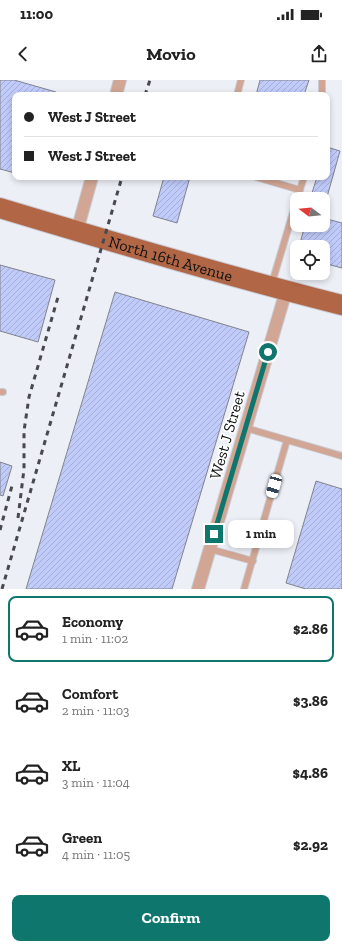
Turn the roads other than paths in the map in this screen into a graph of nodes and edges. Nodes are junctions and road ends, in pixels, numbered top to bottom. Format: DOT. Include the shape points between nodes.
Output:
graph roads {
  1 [pos="120,80"];
  2 [pos="241,80"];
  3 [pos="322,80"];
  4 [pos="117,92"];
  5 [pos="238,92"];
  6 [pos="322,92"];
  7 [pos="91,180"];
  8 [pos="266,180"];
  9 [pos="303,180"];
  10 [pos="300,190"];
  11 [pos="0,208"];
  12 [pos="76,231"];
  13 [pos="290,232"];
  14 [pos="278,289"];
  15 [pos="342,305"];
  16 [pos="246,428"];
  17 [pos="287,440"];
  18 [pos="342,456"];
  19 [pos="210,548"];
  20 [pos="252,561"];
  21 [pos="198,589"];
  22 [pos="244,589"];
  1 -- 4 [label="street"];
  2 -- 5 [label="lane"];
  3 -- 6 [label="lane"];
  7 -- 12 [label="street"];
  8 -- 10 [label="lane"];
  9 -- 10 [label="lane"];
  11 -- 12 [label="main road, North 16th Avenue"];
  12 -- 14 [label="main road, North 16th Avenue"];
  13 -- 14 [label="lane"];
  14 -- 15 [label="main road, North 16th Avenue"];
  14 -- 16 [label="street, West J Street"];
  16 -- 17 [label="lane"];
  16 -- 19 [label="street, West J Street"];
  17 -- 18 [label="lane"];
  17 -- 20 [label="lane"];
  19 -- 20 [label="lane"];
  19 -- 21 [label="street, West J Street"];
  20 -- 22 [label="lane"];
}
